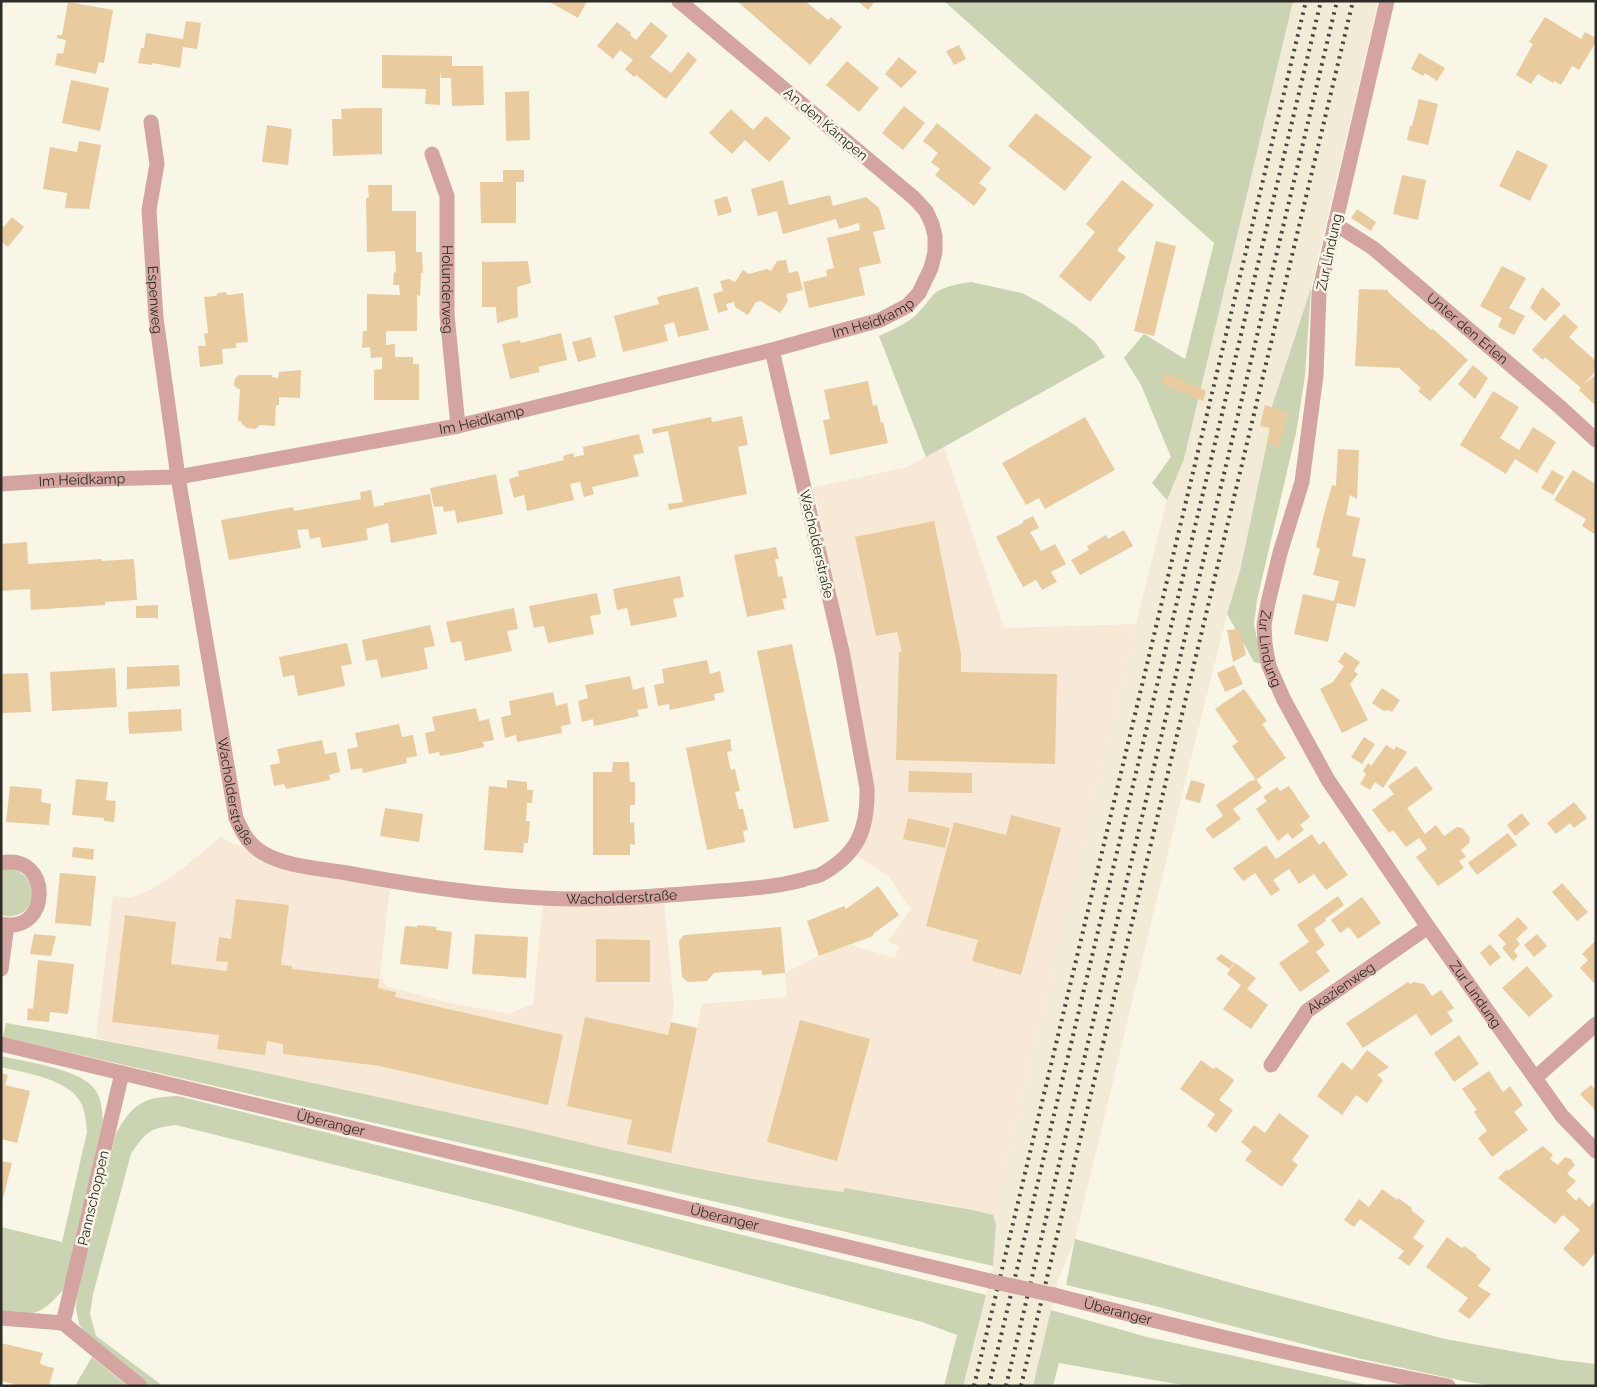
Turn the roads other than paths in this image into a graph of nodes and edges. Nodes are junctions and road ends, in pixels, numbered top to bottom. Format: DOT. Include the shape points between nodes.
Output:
graph roads {
  1 [pos="679,1"];
  2 [pos="1388,1"];
  3 [pos="151,122"];
  4 [pos="432,154"];
  5 [pos="1335,224"];
  6 [pos="931,268"];
  7 [pos="772,350"];
  8 [pos="458,426"];
  9 [pos="1596,440"];
  10 [pos="178,477"];
  11 [pos="1,484"];
  12 [pos="1,863"];
  13 [pos="4,925"];
  14 [pos="1428,926"];
  15 [pos="1,969"];
  16 [pos="1596,1024"];
  17 [pos="1,1044"];
  18 [pos="1271,1065"];
  19 [pos="122,1073"];
  20 [pos="1535,1078"];
  21 [pos="1596,1151"];
  22 [pos="1,1318"];
  23 [pos="63,1324"];
  24 [pos="140,1386"];
  25 [pos="1448,1386"];
  1 -- 6 [label="street, An den Kämpen" via="914,198 926,211 935,236"];
  2 -- 5 [label="street, Zur Lindung"];
  3 -- 10 [label="street, Espenweg" via="157,164 149,210 156,318"];
  4 -- 8 [label="street, Holunderweg" via="447,196 448,315"];
  5 -- 9 [label="street, Unter den Erlen" via="1373,248"];
  5 -- 14 [label="street, Zur Lindung" via="1319,293 1316,375 1302,482 1268,603 1265,644 1269,666 1284,700 1328,780"];
  6 -- 7 [label="street, Im Heidkamp" via="919,293 907,306 880,320"];
  7 -- 8 [label="street, Im Heidkamp"];
  7 -- 10 [label="street, Wacholderstraße" via="843,656 867,788 864,826 844,859 818,876 786,884 663,896 541,898 379,880 292,864 262,852 241,831 236,818"];
  8 -- 10 [label="street, Im Heidkamp"];
  10 -- 11 [label="street, Im Heidkamp"];
  12 -- 13 [label="street" via="26,867 39,883 40,893 39,903 27,920"];
  13 -- 15 [label="street"];
  14 -- 18 [label="street, Akazienweg" via="1308,1011"];
  14 -- 20 [label="street, Zur Lindung"];
  16 -- 20 [label="street"];
  17 -- 19 [label="street, Überanger"];
  19 -- 23 [label="street, Pannschoppen"];
  19 -- 25 [label="street, Überanger, bridge" via="1142,1318"];
  20 -- 21 [label="street, Zur Lindung" via="1562,1116"];
  22 -- 23 [label="street"];
  23 -- 24 [label="street"];
}
